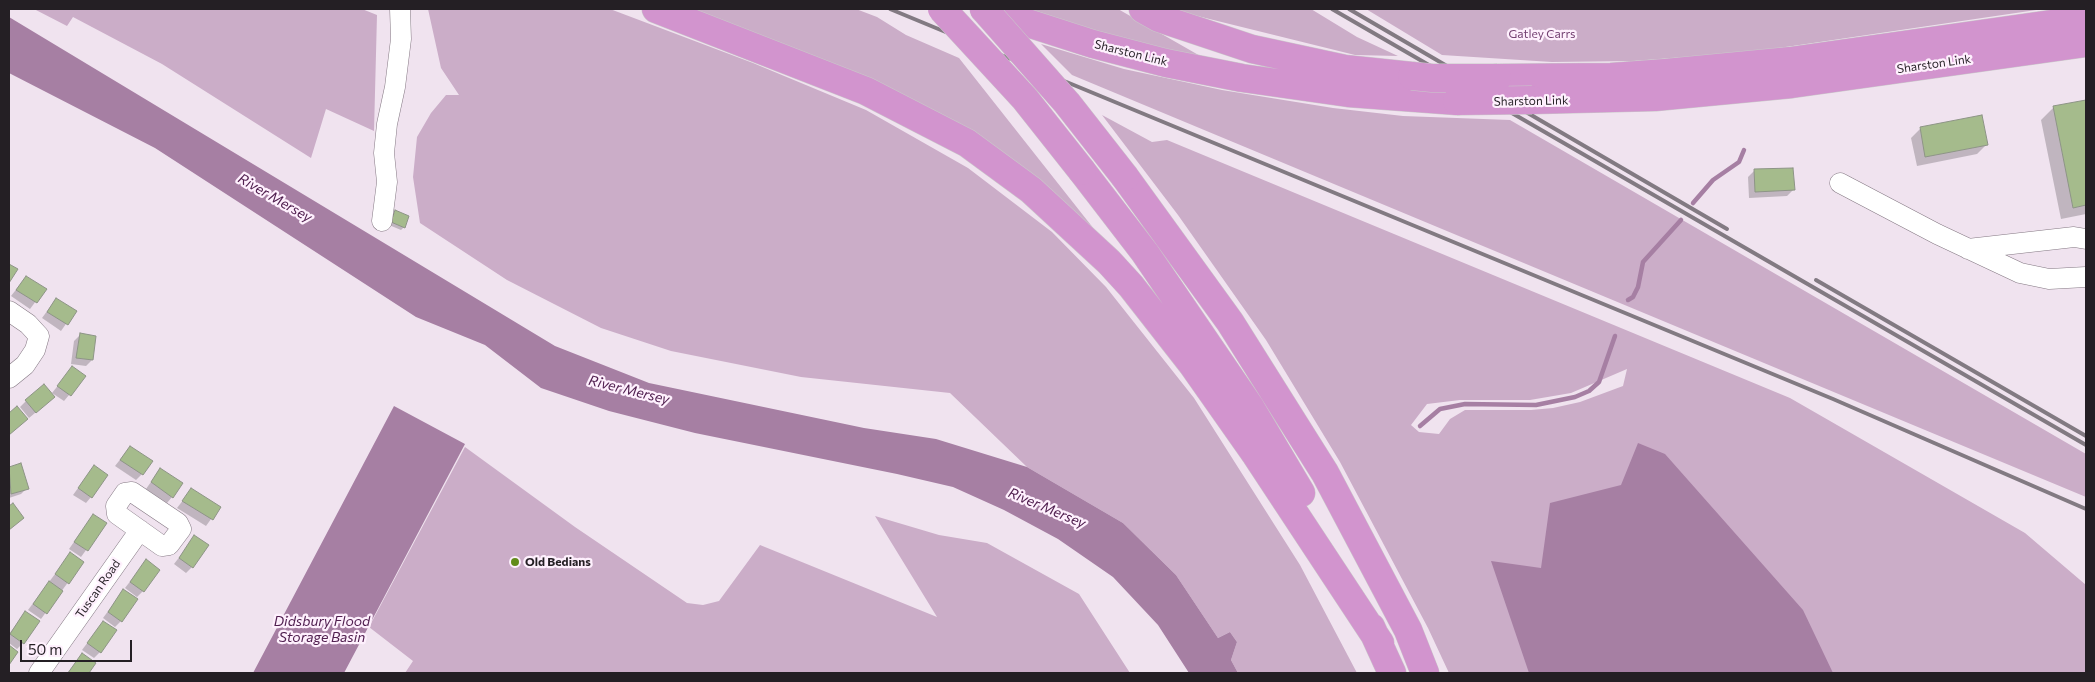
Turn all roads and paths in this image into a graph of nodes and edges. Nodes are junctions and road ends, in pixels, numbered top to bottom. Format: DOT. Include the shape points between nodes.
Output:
graph roads {
  1 [pos="400,9"];
  2 [pos="656,9"];
  3 [pos="942,9"];
  4 [pos="984,9"];
  5 [pos="1143,9"];
  6 [pos="2086,19"];
  7 [pos="2086,43"];
  8 [pos="1840,183"];
  9 [pos="382,221"];
  10 [pos="2086,238"];
  11 [pos="1968,249"];
  12 [pos="2086,277"];
  13 [pos="9,311"];
  14 [pos="9,378"];
  15 [pos="140,530"];
  16 [pos="1380,644"];
  17 [pos="39,673"];
  18 [pos="1392,673"];
  19 [pos="1425,673"];
  1 -- 9 [label="street" via="401,38 384,153 387,182"];
  2 -- 16 [label="highway" via="866,91 967,143 1032,190 1108,262 1158,319 1256,455"];
  3 -- 16 [label="highway, bridge" via="1025,99 1145,253 1250,407 1297,484"];
  4 -- 7 [label="highway, Sharston Link, bridge" via="1093,44 1242,78 1348,93 1457,101 1655,97 1792,84"];
  4 -- 19 [label="highway, bridge" via="1067,103 1230,322 1325,473 1408,630"];
  5 -- 6 [label="highway, Sharston Link, bridge" via="1159,18 1252,49 1345,69 1432,78 1620,76 1790,61"];
  8 -- 11 [label="street"];
  10 -- 11 [label="street"];
  11 -- 12 [label="street" via="2020,273 2049,279"];
  13 -- 14 [label="street" via="39,336 35,350"];
  15 -- 17 [label="street, Tuscan Road"];
  16 -- 18 [label="highway"];
}
